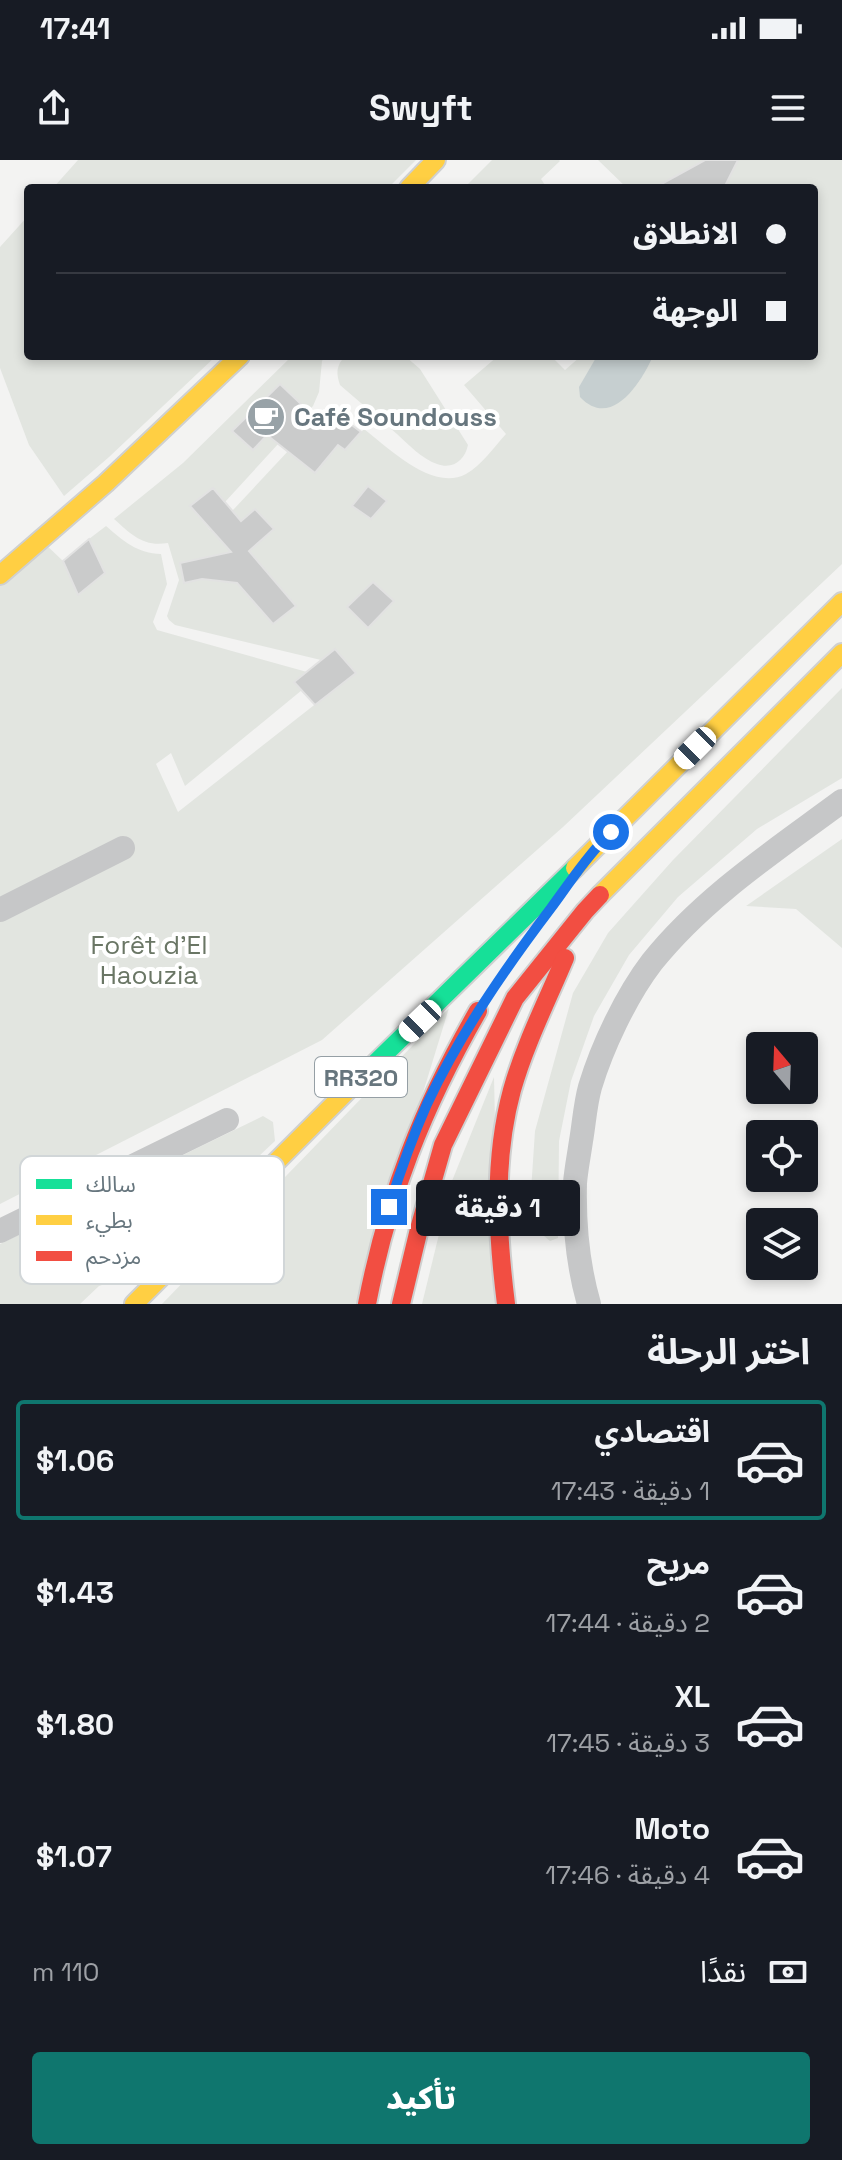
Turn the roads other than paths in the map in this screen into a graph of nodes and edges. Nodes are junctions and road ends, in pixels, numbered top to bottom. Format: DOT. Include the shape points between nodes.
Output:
graph roads {
  1 [pos="436,160"];
  2 [pos="413,184"];
  3 [pos="236,360"];
  4 [pos="0,575"];
  5 [pos="842,602"];
  6 [pos="842,653"];
  7 [pos="842,801"];
  8 [pos="123,848"];
  9 [pos="590,853"];
  10 [pos="0,910"];
  11 [pos="585,911"];
  12 [pos="524,943"];
  13 [pos="491,991"];
  14 [pos="227,1120"];
  15 [pos="153,1156"];
  16 [pos="282,1156"];
  17 [pos="20,1221"];
  18 [pos="0,1231"];
  19 [pos="154,1284"];
  20 [pos="134,1304"];
  21 [pos="367,1304"];
  22 [pos="401,1304"];
  23 [pos="506,1304"];
  24 [pos="589,1304"];
  1 -- 2 [label="main road"];
  3 -- 4 [label="main road"];
  5 -- 9 [label="main road, RR320"];
  6 -- 11 [label="main road"];
  7 -- 24 [label="street" via="692,919 652,963 610,1035 589,1090 575,1182"];
  8 -- 10 [label="street"];
  9 -- 12 [label="main road"];
  9 -- 16 [label="main road, RR320"];
  11 -- 22 [label="main road" via="515,998 443,1145"];
  11 -- 23 [label="main road" via="512,1090 498,1182"];
  13 -- 21 [label="main road" via="454,1051 407,1151"];
  14 -- 15 [label="street"];
  17 -- 18 [label="street"];
  19 -- 20 [label="main road, RR320"];
}
